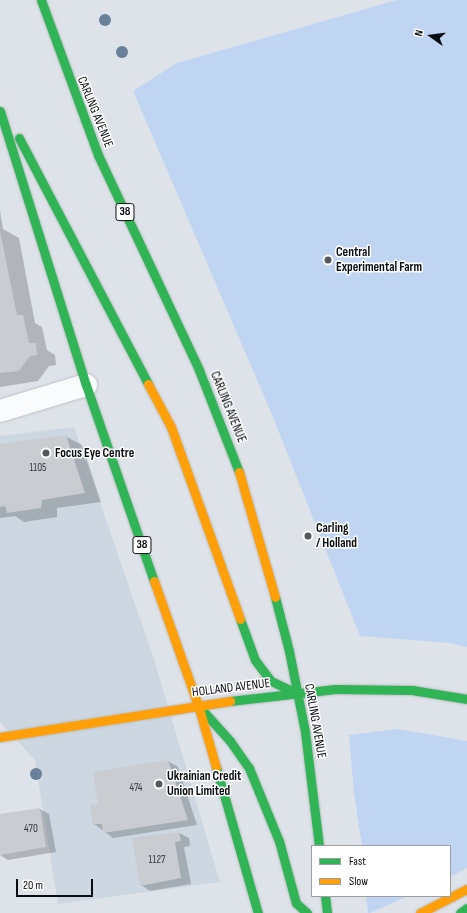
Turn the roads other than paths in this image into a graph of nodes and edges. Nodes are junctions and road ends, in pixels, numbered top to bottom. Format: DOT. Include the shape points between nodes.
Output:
graph roads {
  1 [pos="41,0"];
  2 [pos="0,101"];
  3 [pos="0,111"];
  4 [pos="86,385"];
  5 [pos="0,411"];
  6 [pos="297,693"];
  7 [pos="467,699"];
  8 [pos="198,705"];
  9 [pos="0,737"];
  10 [pos="319,845"];
  11 [pos="467,889"];
  12 [pos="325,897"];
  13 [pos="467,908"];
  14 [pos="258,913"];
  15 [pos="307,913"];
  16 [pos="327,913"];
  17 [pos="420,913"];
  18 [pos="460,913"];
  1 -- 6 [label="main road, CARLING AVENUE / 38" via="62,63 101,161 199,370 238,468 278,605"];
  2 -- 6 [label="main road" via="171,427 255,660 271,680"];
  3 -- 4 [label="main road, 38"];
  4 -- 5 [label="street"];
  4 -- 8 [label="main road, 38"];
  6 -- 7 [label="main road, HOLLAND AVENUE" via="378,688 412,690"];
  6 -- 8 [label="main road, HOLLAND AVENUE"];
  6 -- 10 [label="main road, CARLING AVENUE / 38" via="305,732"];
  8 -- 9 [label="main road, HOLLAND AVENUE"];
  8 -- 14 [label="main road, 38"];
  8 -- 15 [label="main road" via="230,741 249,768 277,834 296,903"];
  11 -- 17 [label="main road"];
  12 -- 16 [label="main road"];
  13 -- 18 [label="main road"];
}
